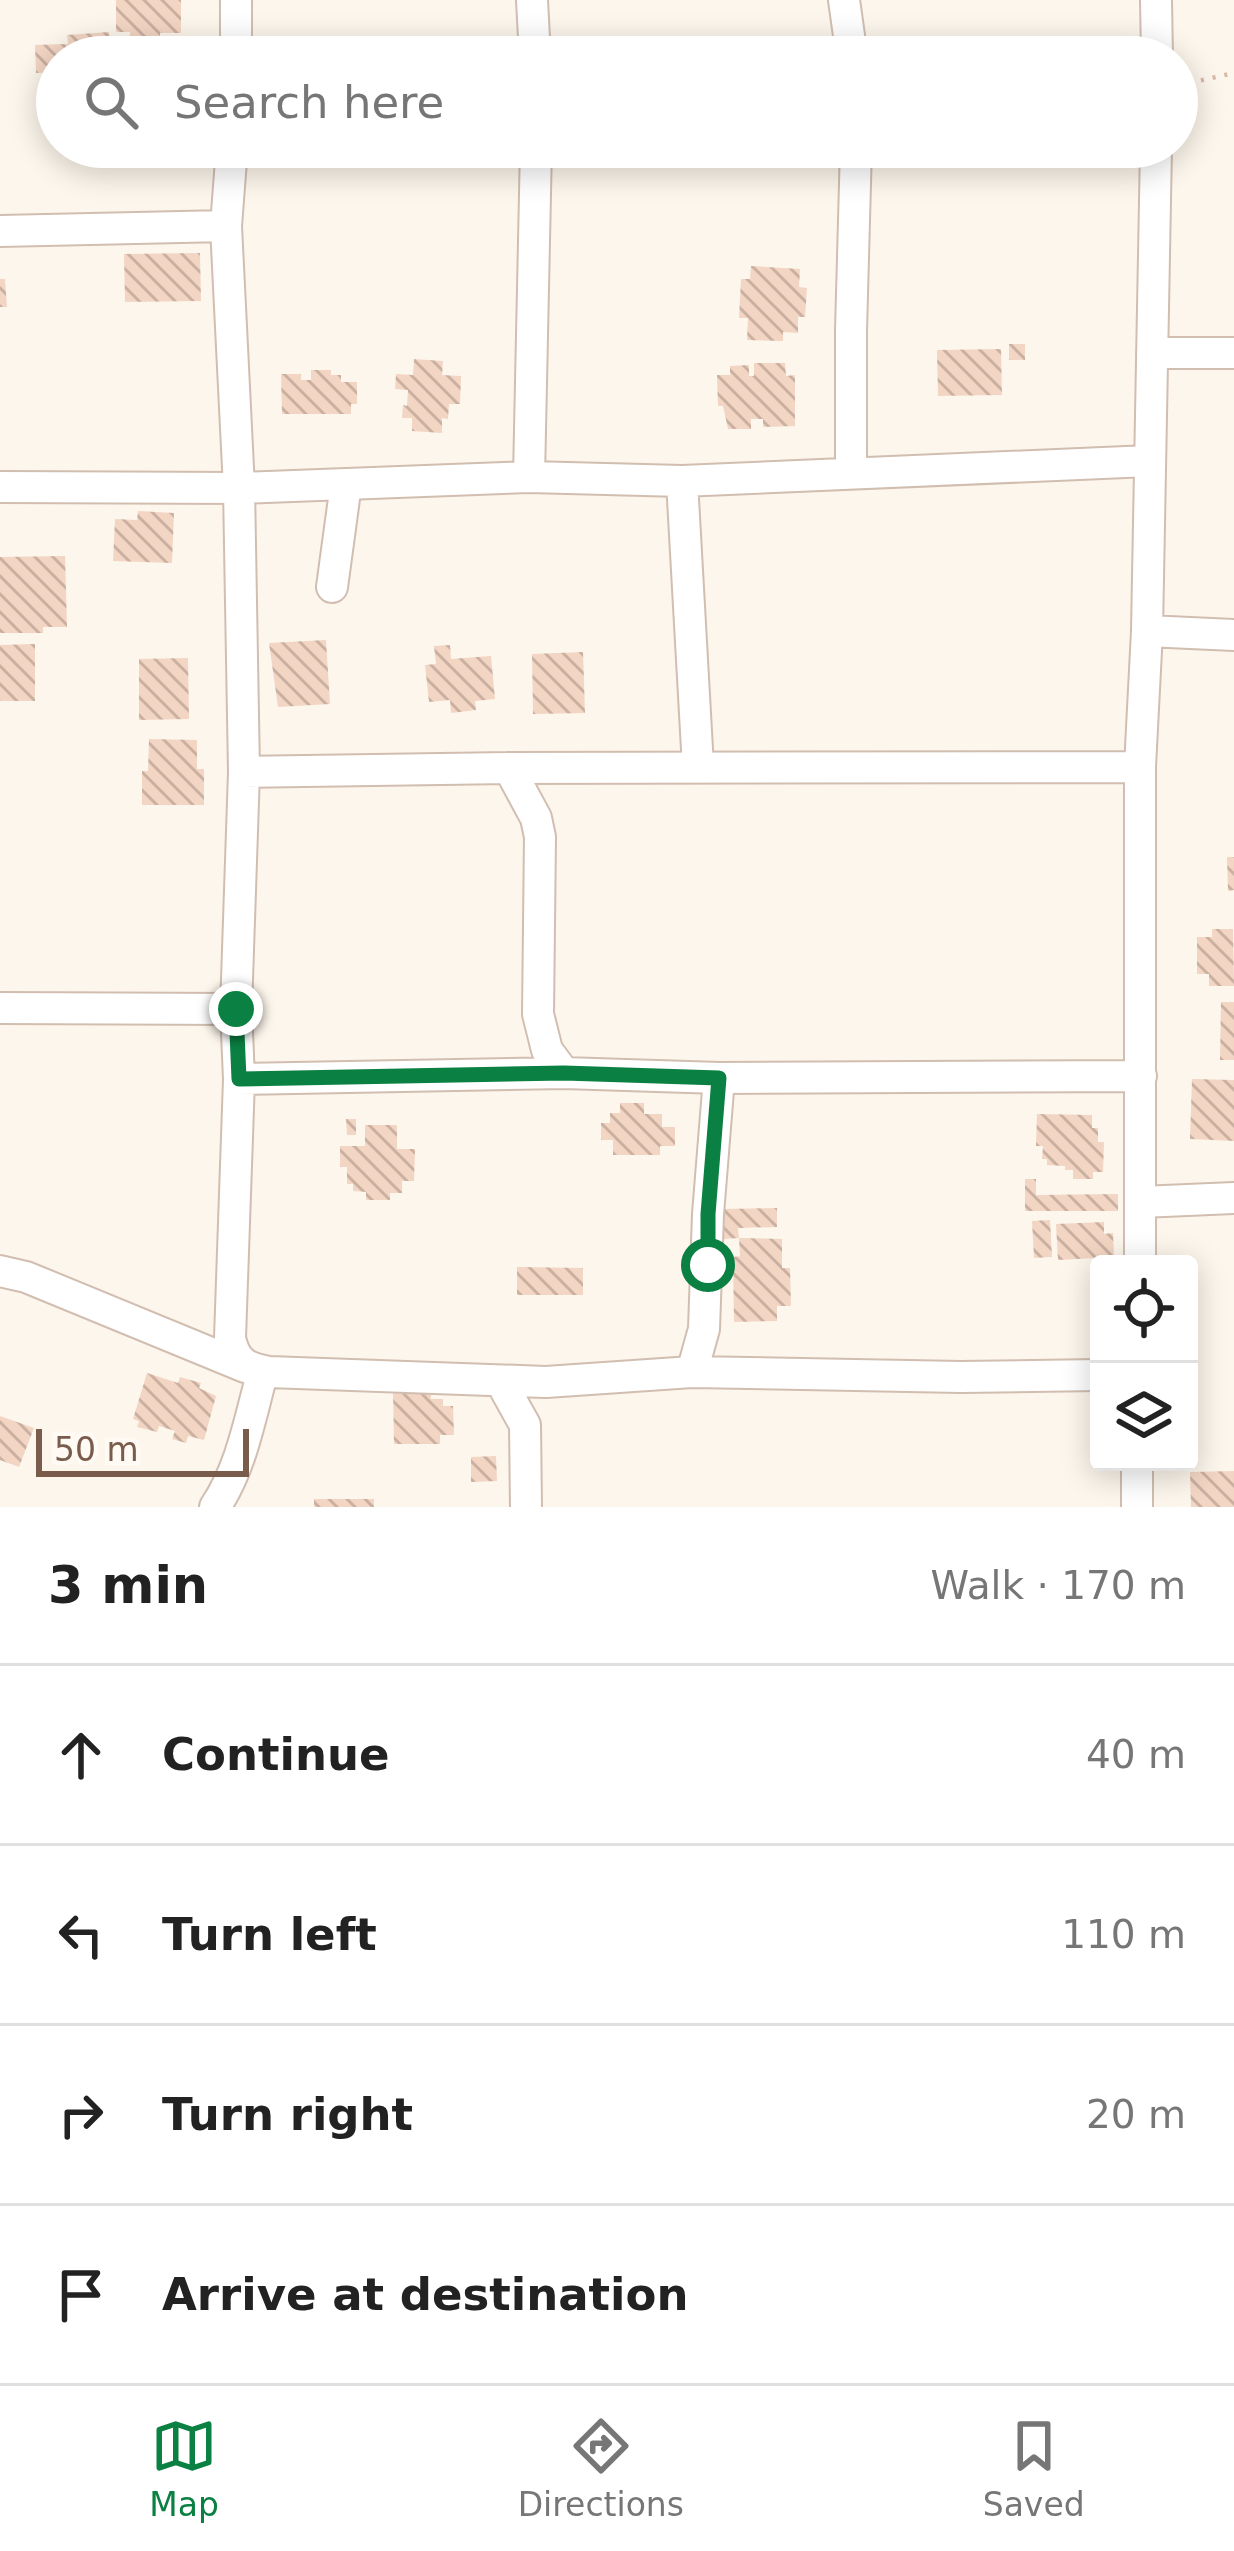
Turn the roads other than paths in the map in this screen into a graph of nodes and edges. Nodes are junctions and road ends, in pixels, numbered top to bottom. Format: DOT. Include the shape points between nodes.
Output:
graph roads {
  1 [pos="236,0"];
  2 [pos="532,0"];
  3 [pos="844,0"];
  4 [pos="1156,0"];
  5 [pos="236,36"];
  6 [pos="535,36"];
  7 [pos="849,36"];
  8 [pos="1157,36"];
  9 [pos="230,168"];
  10 [pos="536,168"];
  11 [pos="855,168"];
  12 [pos="1156,168"];
  13 [pos="226,226"];
  14 [pos="0,231"];
  15 [pos="1152,353"];
  16 [pos="1234,353"];
  17 [pos="1149,461"];
  18 [pos="851,472"];
  19 [pos="530,477"];
  20 [pos="682,482"];
  21 [pos="346,484"];
  22 [pos="0,487"];
  23 [pos="239,488"];
  24 [pos="332,587"];
  25 [pos="1147,631"];
  26 [pos="1234,635"];
  27 [pos="698,766"];
  28 [pos="1140,766"];
  29 [pos="509,767"];
  30 [pos="244,772"];
  31 [pos="0,1008"];
  32 [pos="236,1009"];
  33 [pos="564,1073"];
  34 [pos="1141,1076"];
  35 [pos="719,1078"];
  36 [pos="239,1079"];
  37 [pos="1234,1198"];
  38 [pos="1141,1202"];
  39 [pos="1140,1255"];
  40 [pos="0,1271"];
  41 [pos="254,1369"];
  42 [pos="692,1372"];
  43 [pos="1090,1375"];
  44 [pos="501,1382"];
  45 [pos="546,1382"];
  46 [pos="525,1425"];
  47 [pos="1138,1471"];
  48 [pos="215,1507"];
  49 [pos="526,1507"];
  50 [pos="1137,1507"];
  1 -- 5 [label="street"];
  2 -- 6 [label="street"];
  3 -- 7 [label="street"];
  4 -- 8 [label="street"];
  9 -- 13 [label="street"];
  10 -- 19 [label="street"];
  11 -- 18 [label="street"];
  12 -- 15 [label="street"];
  13 -- 14 [label="street"];
  13 -- 23 [label="street"];
  15 -- 16 [label="street"];
  15 -- 17 [label="street"];
  17 -- 18 [label="street"];
  17 -- 25 [label="street"];
  18 -- 20 [label="street"];
  19 -- 20 [label="street"];
  19 -- 21 [label="street"];
  20 -- 27 [label="street"];
  21 -- 23 [label="street"];
  21 -- 24 [label="street"];
  22 -- 23 [label="street"];
  23 -- 30 [label="street"];
  25 -- 26 [label="street"];
  25 -- 28 [label="street"];
  27 -- 28 [label="street"];
  27 -- 29 [label="street"];
  28 -- 34 [label="street"];
  29 -- 30 [label="street"];
  29 -- 33 [label="street" via="540,837 538,1014 547,1050"];
  30 -- 32 [label="street"];
  31 -- 32 [label="street"];
  32 -- 36 [label="street"];
  33 -- 35 [label="street"];
  33 -- 36 [label="street"];
  34 -- 35 [label="street"];
  34 -- 38 [label="street"];
  35 -- 42 [label="street" via="704,1329"];
  36 -- 41 [label="street" via="230,1338 235,1355"];
  37 -- 38 [label="street"];
  38 -- 39 [label="street"];
  40 -- 41 [label="street"];
  41 -- 44 [label="street"];
  41 -- 48 [label="street" via="240,1457"];
  42 -- 43 [label="street"];
  42 -- 45 [label="street"];
  44 -- 45 [label="street"];
  44 -- 46 [label="street"];
  45 -- 46 [label="street"];
  46 -- 49 [label="street"];
  47 -- 50 [label="street"];
}
